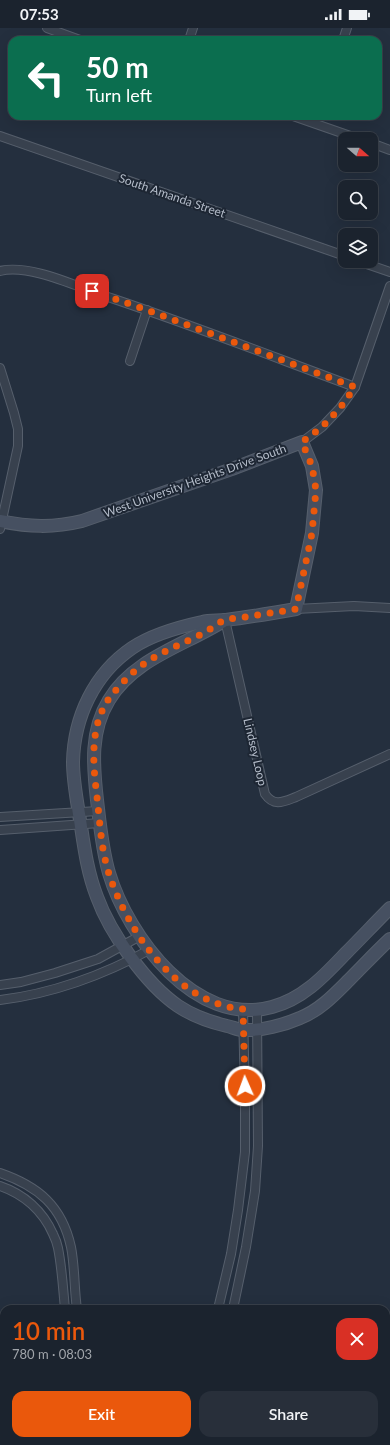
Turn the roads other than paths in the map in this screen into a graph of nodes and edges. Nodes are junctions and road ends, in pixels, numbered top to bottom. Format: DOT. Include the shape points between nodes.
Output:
graph roads {
  1 [pos="47,28"];
  2 [pos="69,36"];
  3 [pos="314,120"];
  4 [pos="342,132"];
  5 [pos="0,136"];
  6 [pos="378,146"];
  7 [pos="390,150"];
  8 [pos="338,254"];
  9 [pos="378,268"];
  10 [pos="0,271"];
  11 [pos="390,272"];
  12 [pos="390,286"];
  13 [pos="147,310"];
  14 [pos="130,360"];
  15 [pos="0,368"];
  16 [pos="355,387"];
  17 [pos="302,442"];
  18 [pos="1,524"];
  19 [pos="390,608"];
  20 [pos="296,609"];
  21 [pos="225,620"];
  22 [pos="390,754"];
  23 [pos="98,811"];
  24 [pos="79,812"];
  25 [pos="0,817"];
  26 [pos="100,823"];
  27 [pos="80,825"];
  28 [pos="0,830"];
  29 [pos="390,908"];
  30 [pos="140,936"];
  31 [pos="390,939"];
  32 [pos="123,946"];
  33 [pos="149,950"];
  34 [pos="132,959"];
  35 [pos="0,985"];
  36 [pos="0,1000"];
  37 [pos="243,1009"];
  38 [pos="257,1010"];
  39 [pos="258,1028"];
  40 [pos="243,1030"];
  41 [pos="0,1172"];
  42 [pos="0,1186"];
  43 [pos="65,1305"];
  44 [pos="77,1305"];
  45 [pos="219,1305"];
  46 [pos="234,1305"];
  1 -- 2 [label="street"];
  3 -- 4 [label="street"];
  5 -- 8 [label="street, South Amanda Street"];
  6 -- 7 [label="street"];
  9 -- 11 [label="street"];
  10 -- 13 [label="street" via="17,269 37,273"];
  12 -- 16 [label="street, West University Heights Drive South"];
  13 -- 14 [label="street"];
  13 -- 16 [label="street"];
  15 -- 18 [label="street" via="18,429 18,446"];
  16 -- 17 [label="street, West University Heights Drive South" via="322,427"];
  17 -- 18 [label="street, West University Heights Drive South" via="82,521 43,527"];
  17 -- 20 [label="street" via="312,466 316,490 312,533"];
  19 -- 20 [label="street" via="354,606"];
  20 -- 21 [label="street"];
  21 -- 22 [label="street, Lindsey Loop" via="265,794 269,800 275,803 296,797"];
  21 -- 23 [label="street" via="144,663 110,698 99,722 94,746"];
  21 -- 24 [label="street" via="203,621 143,641 112,664 99,680 88,698 74,744 73,764"];
  23 -- 24 [label="street"];
  23 -- 26 [label="street"];
  24 -- 25 [label="street"];
  24 -- 27 [label="street"];
  26 -- 27 [label="street"];
  26 -- 30 [label="street" via="109,874 119,900"];
  27 -- 28 [label="street"];
  27 -- 32 [label="street" via="87,865 97,896 105,916"];
  29 -- 38 [label="street" via="316,984 296,998"];
  30 -- 32 [label="street"];
  30 -- 33 [label="street"];
  31 -- 39 [label="street" via="315,1011 299,1019"];
  32 -- 34 [label="street"];
  32 -- 35 [label="street" via="98,959 55,973"];
  33 -- 34 [label="street"];
  33 -- 37 [label="street" via="182,984 200,996 218,1004"];
  34 -- 36 [label="street" via="85,979 36,994"];
  34 -- 40 [label="street" via="164,995 178,1006 198,1017"];
  37 -- 38 [label="street"];
  37 -- 40 [label="street"];
  38 -- 39 [label="street"];
  39 -- 40 [label="street"];
  39 -- 46 [label="street" via="258,1146 255,1191"];
  40 -- 45 [label="street" via="245,1152 231,1254"];
  41 -- 44 [label="street" via="27,1184 43,1195 55,1209 65,1227 71,1248"];
  42 -- 43 [label="street" via="27,1199 49,1225 58,1246"];
}
